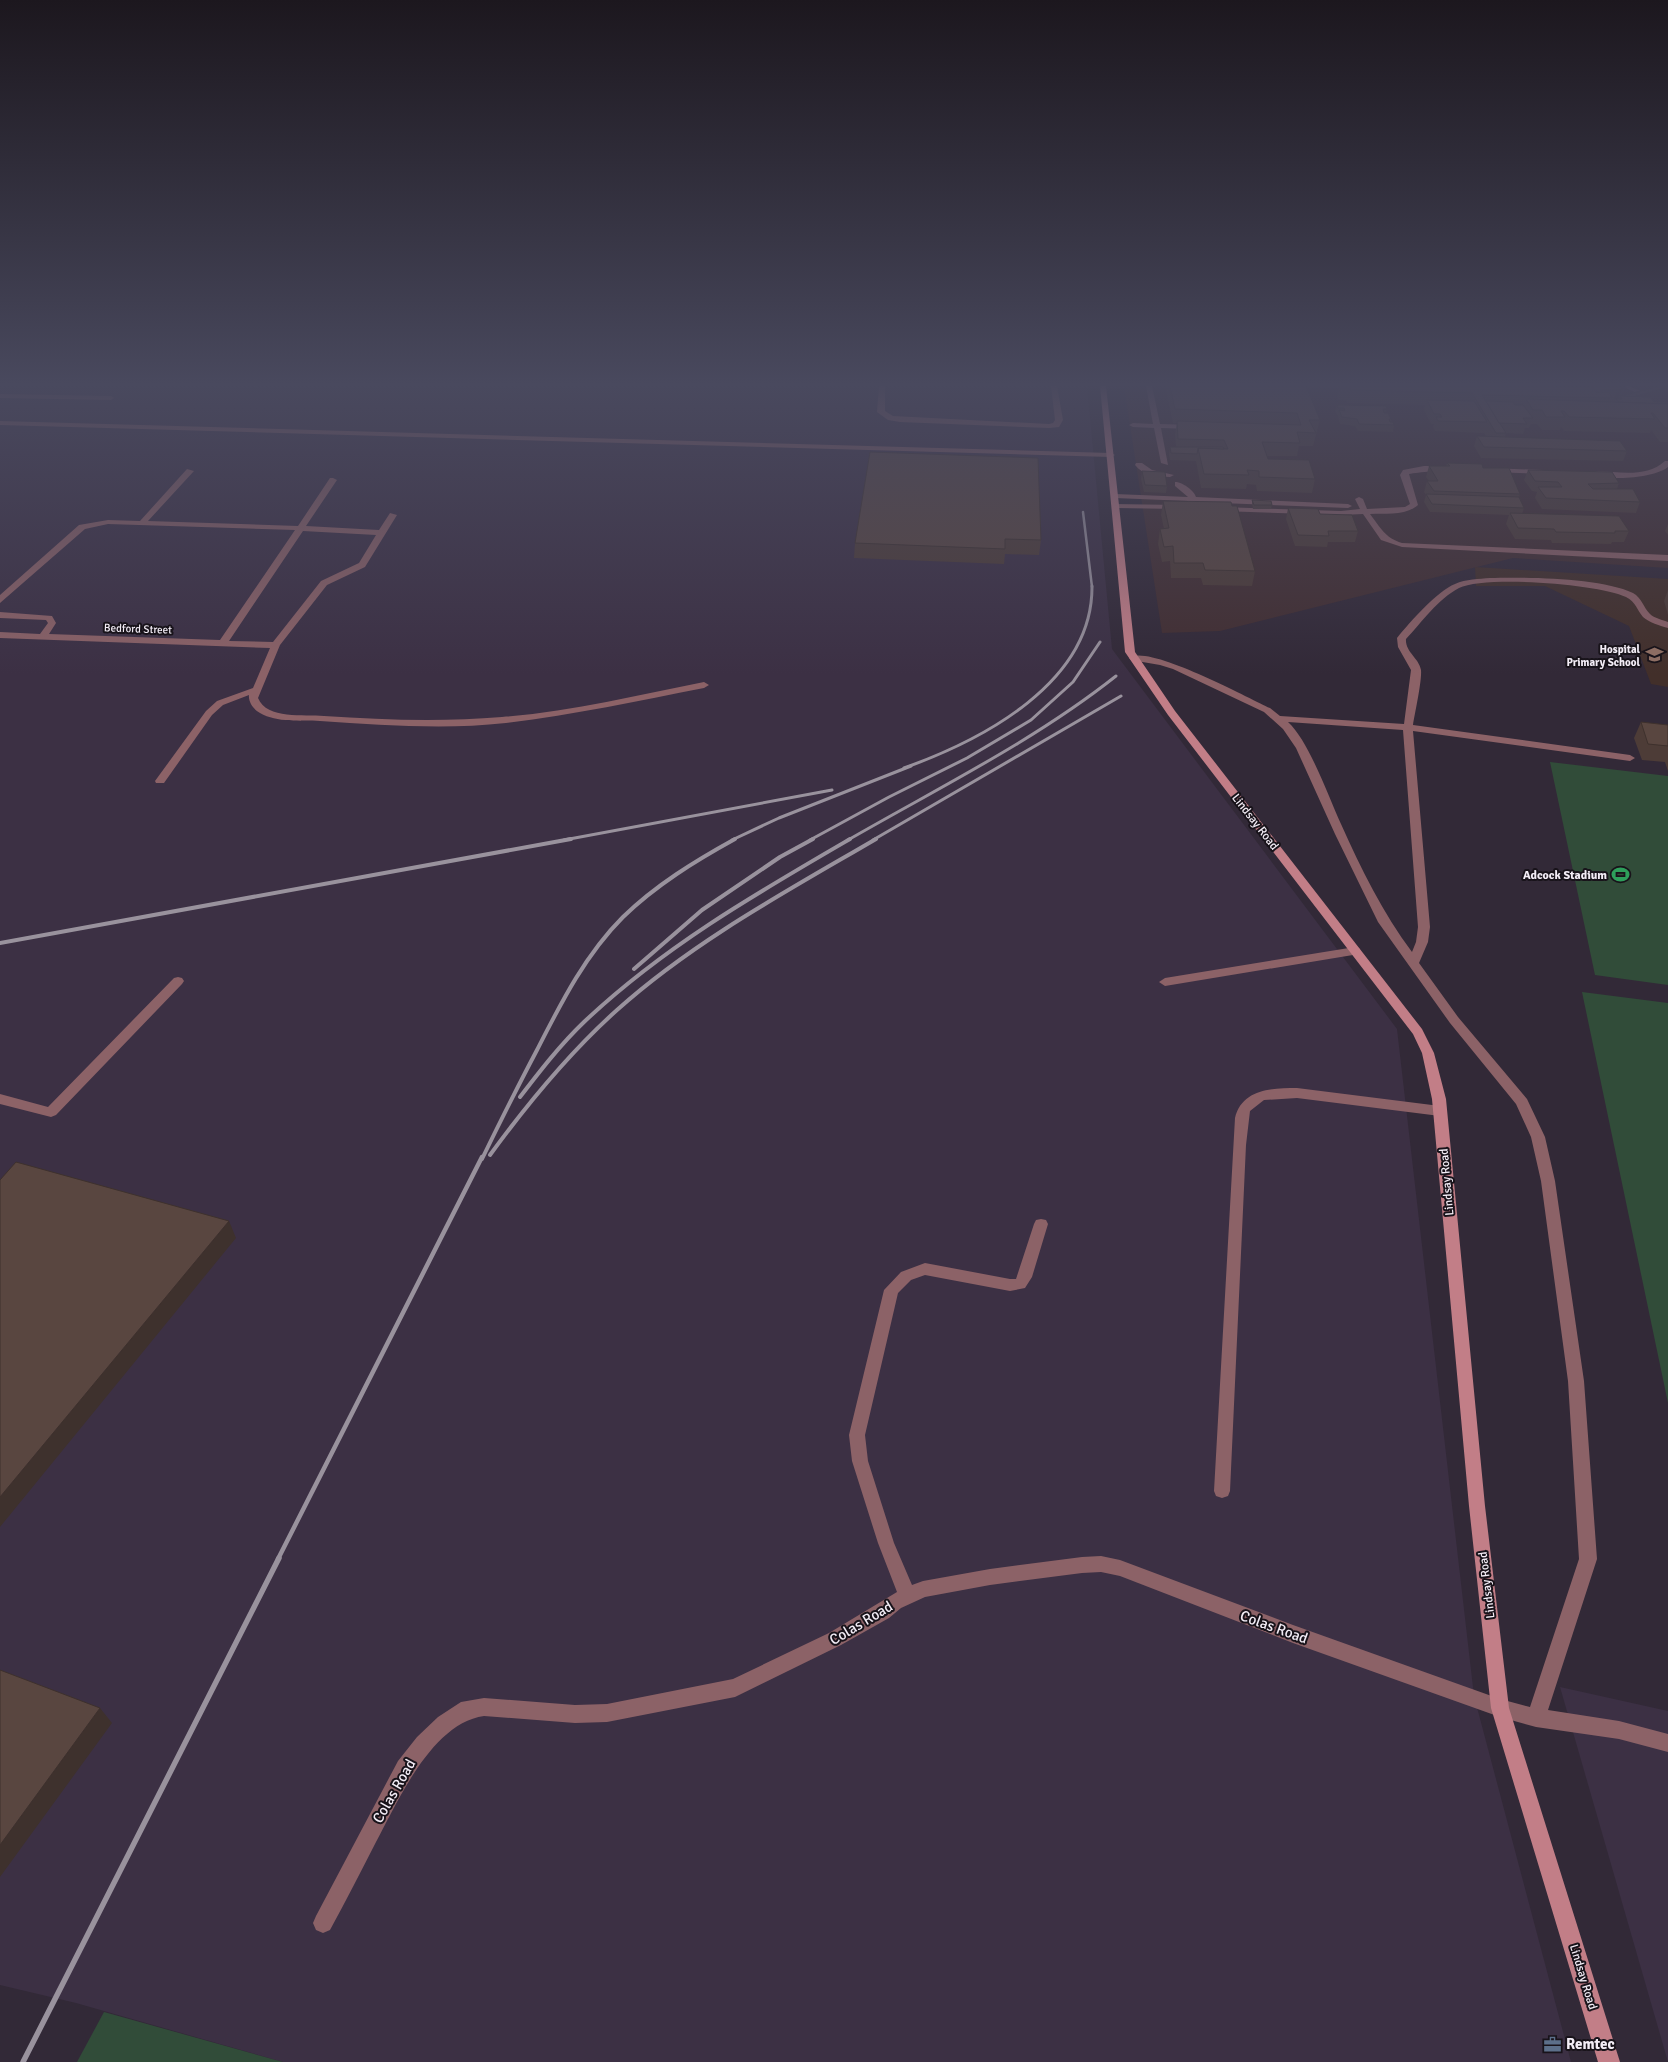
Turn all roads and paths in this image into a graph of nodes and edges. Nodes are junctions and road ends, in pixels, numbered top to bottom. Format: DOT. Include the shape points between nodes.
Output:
graph roads {
  1 [pos="180,482"];
  2 [pos="331,482"];
  3 [pos="1114,482"];
  4 [pos="1406,482"];
  5 [pos="1178,484"];
  6 [pos="1116,501"];
  7 [pos="1192,503"];
  8 [pos="1362,506"];
  9 [pos="393,515"];
  10 [pos="142,523"];
  11 [pos="300,528"];
  12 [pos="382,533"];
  13 [pos="1668,558"];
  14 [pos="0,600"];
  15 [pos="0,615"];
  16 [pos="1668,626"];
  17 [pos="0,635"];
  18 [pos="43,636"];
  19 [pos="223,643"];
  20 [pos="276,645"];
  21 [pos="1134,658"];
  22 [pos="704,685"];
  23 [pos="255,690"];
  24 [pos="1280,719"];
  25 [pos="1408,727"];
  26 [pos="1630,758"];
  27 [pos="160,781"];
  28 [pos="1355,951"];
  29 [pos="1413,963"];
  30 [pos="178,981"];
  31 [pos="1165,982"];
  32 [pos="0,1099"];
  33 [pos="1440,1111"];
  34 [pos="1041,1224"];
  35 [pos="1222,1491"];
  36 [pos="907,1596"];
  37 [pos="1500,1708"];
  38 [pos="1536,1718"];
  39 [pos="1668,1743"];
  40 [pos="323,1923"];
  41 [pos="1609,2062"];
  1 -- 10 [label="lane"];
  2 -- 11 [label="lane"];
  3 -- 6 [label="street, Lindsay Road"];
  4 -- 8 [label="lane" via="1414,505 1408,509 1387,511"];
  5 -- 7 [label="lane" via="1189,493"];
  6 -- 7 [label="lane"];
  6 -- 21 [label="street, Lindsay Road" via="1130,652"];
  7 -- 8 [label="lane" via="1305,512"];
  8 -- 13 [label="lane" via="1382,538 1394,543"];
  9 -- 12 [label="lane"];
  10 -- 11 [label="lane"];
  10 -- 14 [label="lane" via="108,522 82,527"];
  11 -- 12 [label="lane"];
  11 -- 19 [label="lane"];
  12 -- 20 [label="lane" via="362,565 324,583"];
  15 -- 18 [label="lane" via="49,618 52,623"];
  16 -- 25 [label="lane" via="1647,616 1640,603 1627,594 1585,584 1481,581 1458,586 1402,638 1400,646 1414,662 1416,670"];
  17 -- 18 [label="lane, Bedford Street"];
  18 -- 19 [label="lane, Bedford Street"];
  19 -- 20 [label="lane, Bedford Street"];
  20 -- 23 [label="lane"];
  21 -- 24 [label="lane" via="1176,667"];
  21 -- 28 [label="street, Lindsay Road" via="1171,713"];
  22 -- 23 [label="lane" via="528,718 434,723 273,714 255,704"];
  23 -- 27 [label="lane" via="220,703 209,713"];
  24 -- 25 [label="lane"];
  24 -- 29 [label="lane" via="1301,748 1384,922"];
  25 -- 26 [label="lane"];
  25 -- 29 [label="lane" via="1424,928"];
  28 -- 31 [label="lane"];
  28 -- 33 [label="street, Lindsay Road" via="1418,1032 1430,1061"];
  29 -- 38 [label="lane" via="1454,1020 1522,1102 1538,1137 1548,1181 1576,1380 1588,1559"];
  30 -- 32 [label="lane" via="51,1112"];
  33 -- 35 [label="lane" via="1274,1093 1252,1101 1244,1110 1239,1145"];
  33 -- 37 [label="street, Lindsay Road" via="1477,1506"];
  34 -- 36 [label="lane" via="1020,1284 1010,1285 925,1268 903,1277 891,1290 857,1435 860,1461"];
  36 -- 37 [label="lane, Colas Road" via="923,1589 999,1576 1101,1564 1120,1568"];
  36 -- 40 [label="lane, Colas Road" via="835,1640 735,1688 607,1713 468,1709 424,1744 405,1768"];
  37 -- 38 [label="lane, Colas Road"];
  37 -- 41 [label="street, Lindsay Road"];
  38 -- 39 [label="lane, Colas Road" via="1619,1730"];
}
